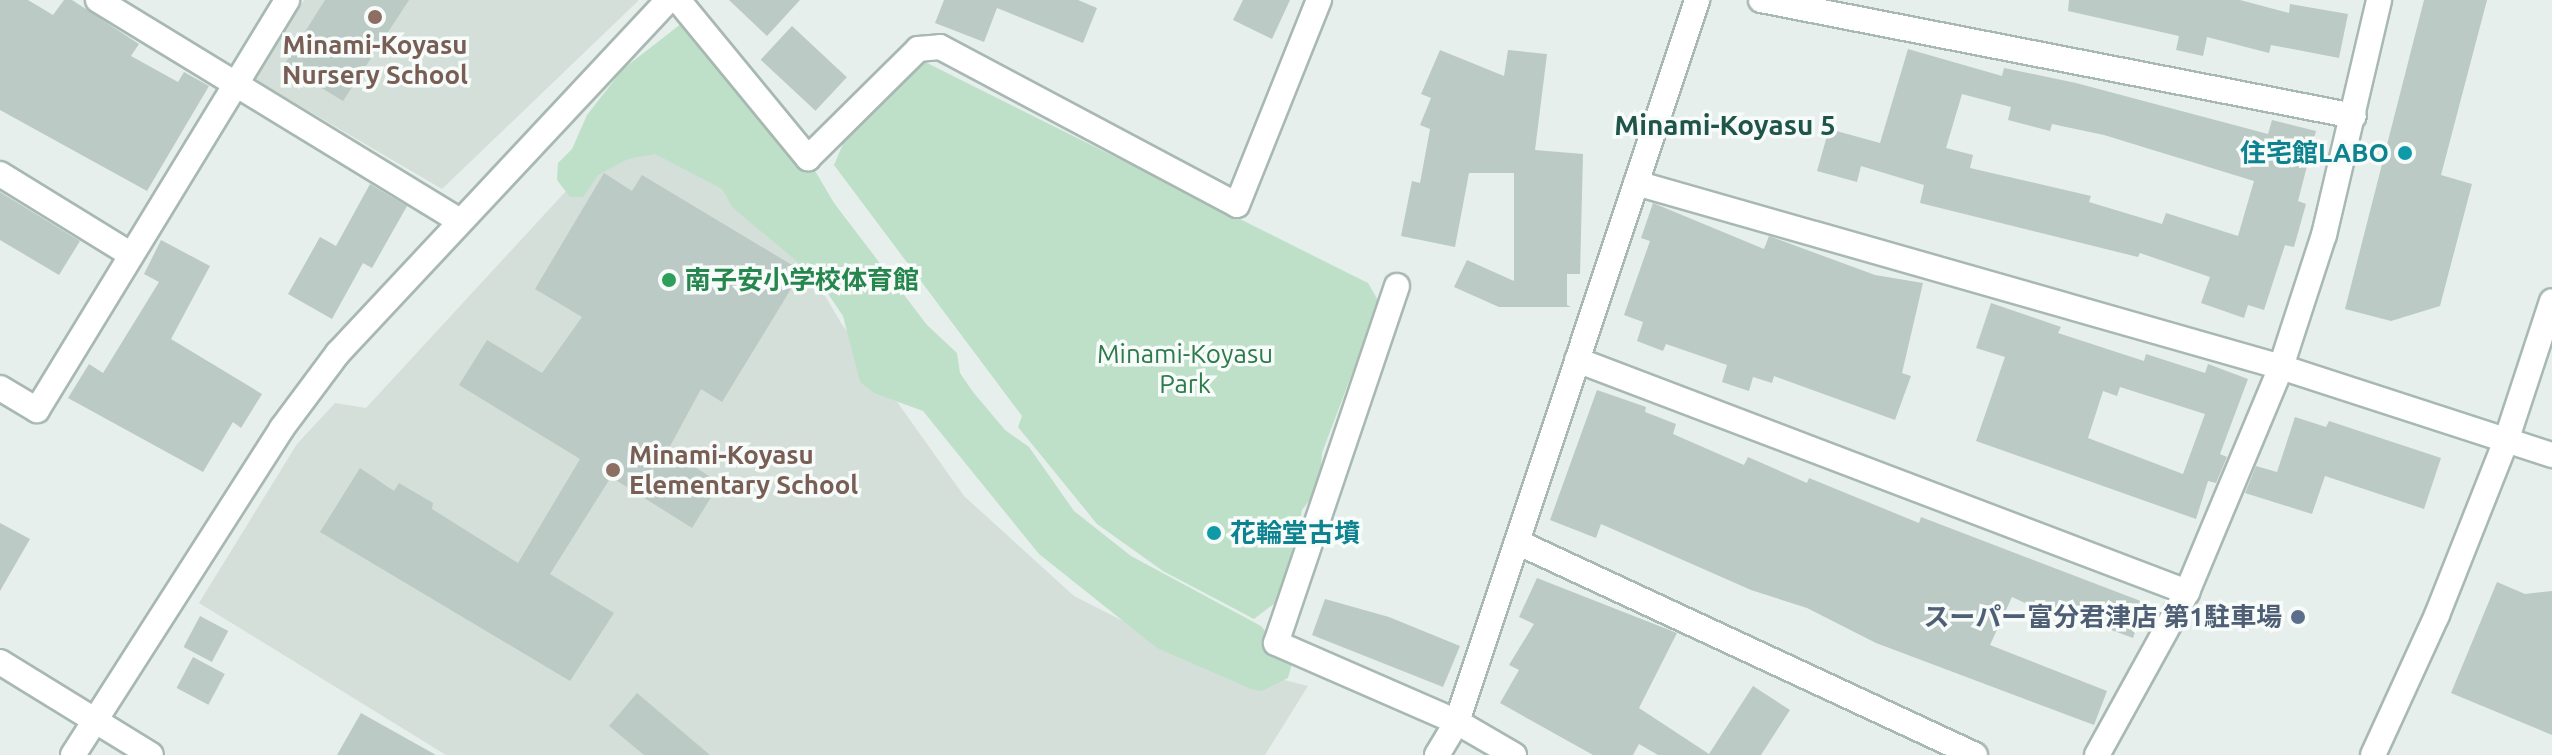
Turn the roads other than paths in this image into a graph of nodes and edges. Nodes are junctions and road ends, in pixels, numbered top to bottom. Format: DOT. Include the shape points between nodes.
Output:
graph roads {
  1 [pos="98,0"];
  2 [pos="287,0"];
  3 [pos="668,0"];
  4 [pos="678,0"];
  5 [pos="1319,0"];
  6 [pos="1697,0"];
  7 [pos="1761,0"];
  8 [pos="2379,0"];
  9 [pos="235,83"];
  10 [pos="2354,116"];
  11 [pos="0,174"];
  12 [pos="1636,183"];
  13 [pos="460,221"];
  14 [pos="130,254"];
  15 [pos="1397,286"];
  16 [pos="2552,301"];
  17 [pos="1577,360"];
  18 [pos="2281,367"];
  19 [pos="0,388"];
  20 [pos="2506,441"];
  21 [pos="2552,455"];
  22 [pos="1517,542"];
  23 [pos="2187,592"];
  24 [pos="0,662"];
  25 [pos="95,720"];
  26 [pos="1457,722"];
  27 [pos="2381,753"];
  28 [pos="73,755"];
  29 [pos="151,755"];
  30 [pos="1437,755"];
  31 [pos="1514,755"];
  32 [pos="1975,755"];
  33 [pos="2097,755"];
  1 -- 9 [label="street"];
  2 -- 9 [label="street"];
  3 -- 13 [label="street"];
  4 -- 5 [label="street" via="808,158 918,49 940,47 1237,205"];
  6 -- 12 [label="street"];
  7 -- 10 [label="street"];
  8 -- 10 [label="street"];
  9 -- 13 [label="street"];
  9 -- 14 [label="street"];
  10 -- 18 [label="street" via="2324,235"];
  11 -- 14 [label="street"];
  12 -- 17 [label="street"];
  12 -- 18 [label="street"];
  13 -- 25 [label="street" via="338,353 282,428"];
  14 -- 19 [label="street" via="37,410"];
  15 -- 26 [label="street" via="1276,643"];
  16 -- 20 [label="street"];
  17 -- 22 [label="street"];
  17 -- 23 [label="street"];
  18 -- 20 [label="street"];
  18 -- 23 [label="street"];
  20 -- 21 [label="street"];
  20 -- 27 [label="street"];
  22 -- 26 [label="street"];
  22 -- 32 [label="street"];
  23 -- 33 [label="street"];
  24 -- 25 [label="street"];
  25 -- 28 [label="street"];
  25 -- 29 [label="street"];
  26 -- 30 [label="street"];
  26 -- 31 [label="street"];
}
